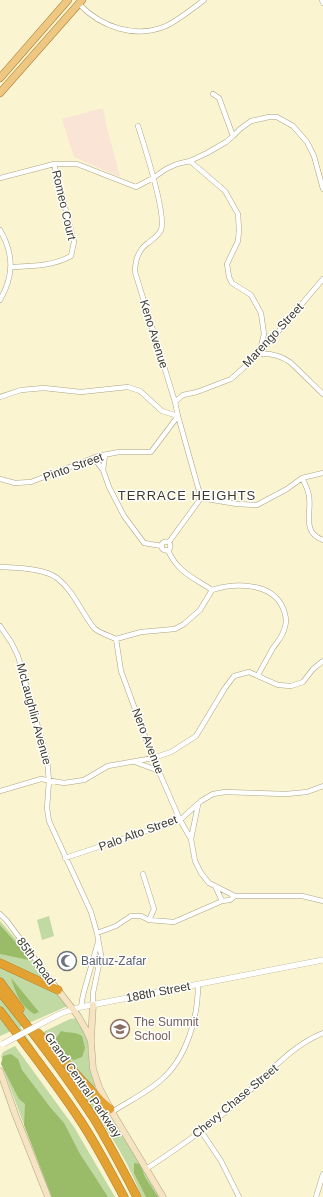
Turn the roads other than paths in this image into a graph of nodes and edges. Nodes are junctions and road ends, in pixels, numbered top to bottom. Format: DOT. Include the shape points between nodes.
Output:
graph roads {
  1 [pos="68,0"];
  2 [pos="204,0"];
  3 [pos="322,0"];
  4 [pos="81,2"];
  5 [pos="323,3"];
  6 [pos="0,78"];
  7 [pos="0,93"];
  8 [pos="213,94"];
  9 [pos="138,126"];
  10 [pos="234,136"];
  11 [pos="190,161"];
  12 [pos="54,164"];
  13 [pos="0,178"];
  14 [pos="154,178"];
  15 [pos="323,189"];
  16 [pos="0,230"];
  17 [pos="12,267"];
  18 [pos="323,280"];
  19 [pos="0,300"];
  20 [pos="259,354"];
  21 [pos="323,394"];
  22 [pos="0,397"];
  23 [pos="175,402"];
  24 [pos="178,416"];
  25 [pos="105,455"];
  26 [pos="94,458"];
  27 [pos="103,470"];
  28 [pos="323,473"];
  29 [pos="302,478"];
  30 [pos="0,479"];
  31 [pos="201,498"];
  32 [pos="323,540"];
  33 [pos="169,542"];
  34 [pos="162,546"];
  35 [pos="168,550"];
  36 [pos="0,568"];
  37 [pos="212,590"];
  38 [pos="0,626"];
  39 [pos="116,639"];
  40 [pos="323,661"];
  41 [pos="258,675"];
  42 [pos="153,758"];
  43 [pos="133,762"];
  44 [pos="159,771"];
  45 [pos="49,781"];
  46 [pos="323,786"];
  47 [pos="0,792"];
  48 [pos="198,804"];
  49 [pos="180,820"];
  50 [pos="191,838"];
  51 [pos="66,858"];
  52 [pos="143,874"];
  53 [pos="216,888"];
  54 [pos="235,896"];
  55 [pos="323,900"];
  56 [pos="222,901"];
  57 [pos="0,914"];
  58 [pos="149,920"];
  59 [pos="97,933"];
  60 [pos="98,940"];
  61 [pos="323,960"];
  62 [pos="0,963"];
  63 [pos="0,982"];
  64 [pos="198,985"];
  65 [pos="58,990"];
  66 [pos="0,992"];
  67 [pos="93,1005"];
  68 [pos="81,1007"];
  69 [pos="72,1009"];
  70 [pos="0,1011"];
  71 [pos="0,1019"];
  72 [pos="323,1033"];
  73 [pos="91,1041"];
  74 [pos="25,1044"];
  75 [pos="2,1045"];
  76 [pos="0,1071"];
  77 [pos="111,1111"];
  78 [pos="201,1131"];
  79 [pos="146,1169"];
  80 [pos="323,1174"];
  81 [pos="48,1197"];
  82 [pos="124,1197"];
  83 [pos="137,1197"];
  84 [pos="163,1197"];
  85 [pos="239,1197"];
  86 [pos="316,1197"];
  1 -- 6 [label="main road"];
  2 -- 4 [label="street" via="170,24 140,31 104,24 94,18"];
  3 -- 5 [label="street"];
  4 -- 7 [label="main road"];
  8 -- 10 [label="street" via="219,98"];
  9 -- 14 [label="street, Keno Avenue"];
  10 -- 11 [label="street"];
  10 -- 15 [label="street" via="240,128 258,119 276,117 293,126 307,142 314,156"];
  11 -- 14 [label="street" via="176,164"];
  11 -- 20 [label="street" via="225,191 238,214 238,241 227,264 232,283 251,295 261,313 264,334"];
  12 -- 13 [label="street"];
  12 -- 14 [label="street" via="77,164 136,187"];
  12 -- 17 [label="street, Romeo Court" via="74,242 71,256 53,263"];
  14 -- 23 [label="street, Keno Avenue" via="163,223 159,234 138,254 135,272"];
  16 -- 17 [label="street" via="6,240"];
  17 -- 19 [label="street"];
  18 -- 20 [label="street, Marengo Street"];
  20 -- 21 [label="street" via="272,354 284,358"];
  20 -- 23 [label="street, Marengo Street" via="231,379 184,395"];
  22 -- 24 [label="street" via="21,390 44,388 81,392 128,387 140,391 162,411"];
  23 -- 24 [label="street, Keno Avenue"];
  24 -- 25 [label="street, Pinto Street" via="151,452 119,452"];
  24 -- 31 [label="street, Keno Avenue"];
  25 -- 26 [label="street, Pinto Street"];
  25 -- 27 [label="street"];
  26 -- 27 [label="street"];
  26 -- 30 [label="street, Pinto Street" via="31,482 15,484"];
  27 -- 34 [label="street" via="116,503 144,543"];
  28 -- 29 [label="street"];
  29 -- 31 [label="street" via="257,505"];
  29 -- 32 [label="street" via="309,496 310,527 317,537"];
  31 -- 33 [label="street"];
  33 -- 34 [label="street" via="164,542"];
  33 -- 35 [label="street" via="171,546"];
  34 -- 35 [label="street"];
  35 -- 37 [label="street" via="180,570"];
  36 -- 39 [label="street" via="46,573 57,578 95,629"];
  37 -- 39 [label="street" via="200,610 175,629 141,632"];
  37 -- 41 [label="street" via="246,586 272,594 280,602 285,616 285,628 281,639"];
  38 -- 45 [label="street, McLaughlin Avenue" via="12,642 20,661 45,752"];
  39 -- 42 [label="street, Nero Avenue" via="121,671"];
  40 -- 41 [label="street" via="303,682 291,686 278,685"];
  41 -- 42 [label="street" via="249,672 234,676 196,736 171,752"];
  42 -- 43 [label="street"];
  42 -- 44 [label="street, Nero Avenue"];
  43 -- 44 [label="street"];
  43 -- 45 [label="street" via="108,766 84,780 64,783"];
  44 -- 49 [label="street, Nero Avenue"];
  45 -- 47 [label="street" via="41,779"];
  45 -- 51 [label="street, McLaughlin Avenue" via="48,817"];
  46 -- 48 [label="street, Palo Alto Street" via="307,792 286,794 225,792 207,796"];
  48 -- 49 [label="street, Palo Alto Street"];
  48 -- 50 [label="street, Nero Avenue"];
  49 -- 50 [label="street, Nero Avenue"];
  49 -- 51 [label="street, Palo Alto Street"];
  50 -- 53 [label="street, Nero Avenue" via="195,861 201,873"];
  51 -- 59 [label="street, McLaughlin Avenue"];
  52 -- 58 [label="street" via="154,909"];
  53 -- 54 [label="street, Nero Avenue"];
  53 -- 56 [label="street, Nero Avenue"];
  54 -- 55 [label="street" via="296,896"];
  54 -- 56 [label="street"];
  56 -- 58 [label="street" via="174,922"];
  57 -- 65 [label="street, 85th Road"];
  58 -- 59 [label="street" via="141,916 131,916 116,926"];
  59 -- 60 [label="street, McLaughlin Avenue"];
  60 -- 67 [label="street, McLaughlin Avenue" via="101,955"];
  60 -- 68 [label="street, McLaughlin Avenue"];
  61 -- 64 [label="street, 188th Street"];
  62 -- 65 [label="highway"];
  63 -- 77 [label="highway" via="45,1042"];
  64 -- 67 [label="street, 188th Street"];
  64 -- 77 [label="street" via="193,1024 174,1065 161,1080"];
  65 -- 69 [label="main road, 85th Road"];
  66 -- 83 [label="highway, Grand Central Parkway" via="92,1117"];
  67 -- 68 [label="street, 188th Street"];
  67 -- 73 [label="main road"];
  68 -- 69 [label="street, 188th Street"];
  69 -- 73 [label="main road, Grand Central Parkway"];
  69 -- 75 [label="street, 188th Street, bridge" via="46,1020"];
  70 -- 74 [label="highway, Grand Central Parkway"];
  71 -- 74 [label="highway"];
  72 -- 78 [label="street, Chevy Chase Street" via="292,1052"];
  73 -- 77 [label="main road, Grand Central Parkway" via="96,1079"];
  74 -- 82 [label="highway, Grand Central Parkway" via="80,1120"];
  76 -- 81 [label="main road"];
  77 -- 79 [label="main road, Grand Central Parkway"];
  78 -- 79 [label="street, Chevy Chase Street"];
  78 -- 85 [label="street" via="221,1161"];
  79 -- 84 [label="main road, Grand Central Parkway"];
  80 -- 86 [label="street"];
}
